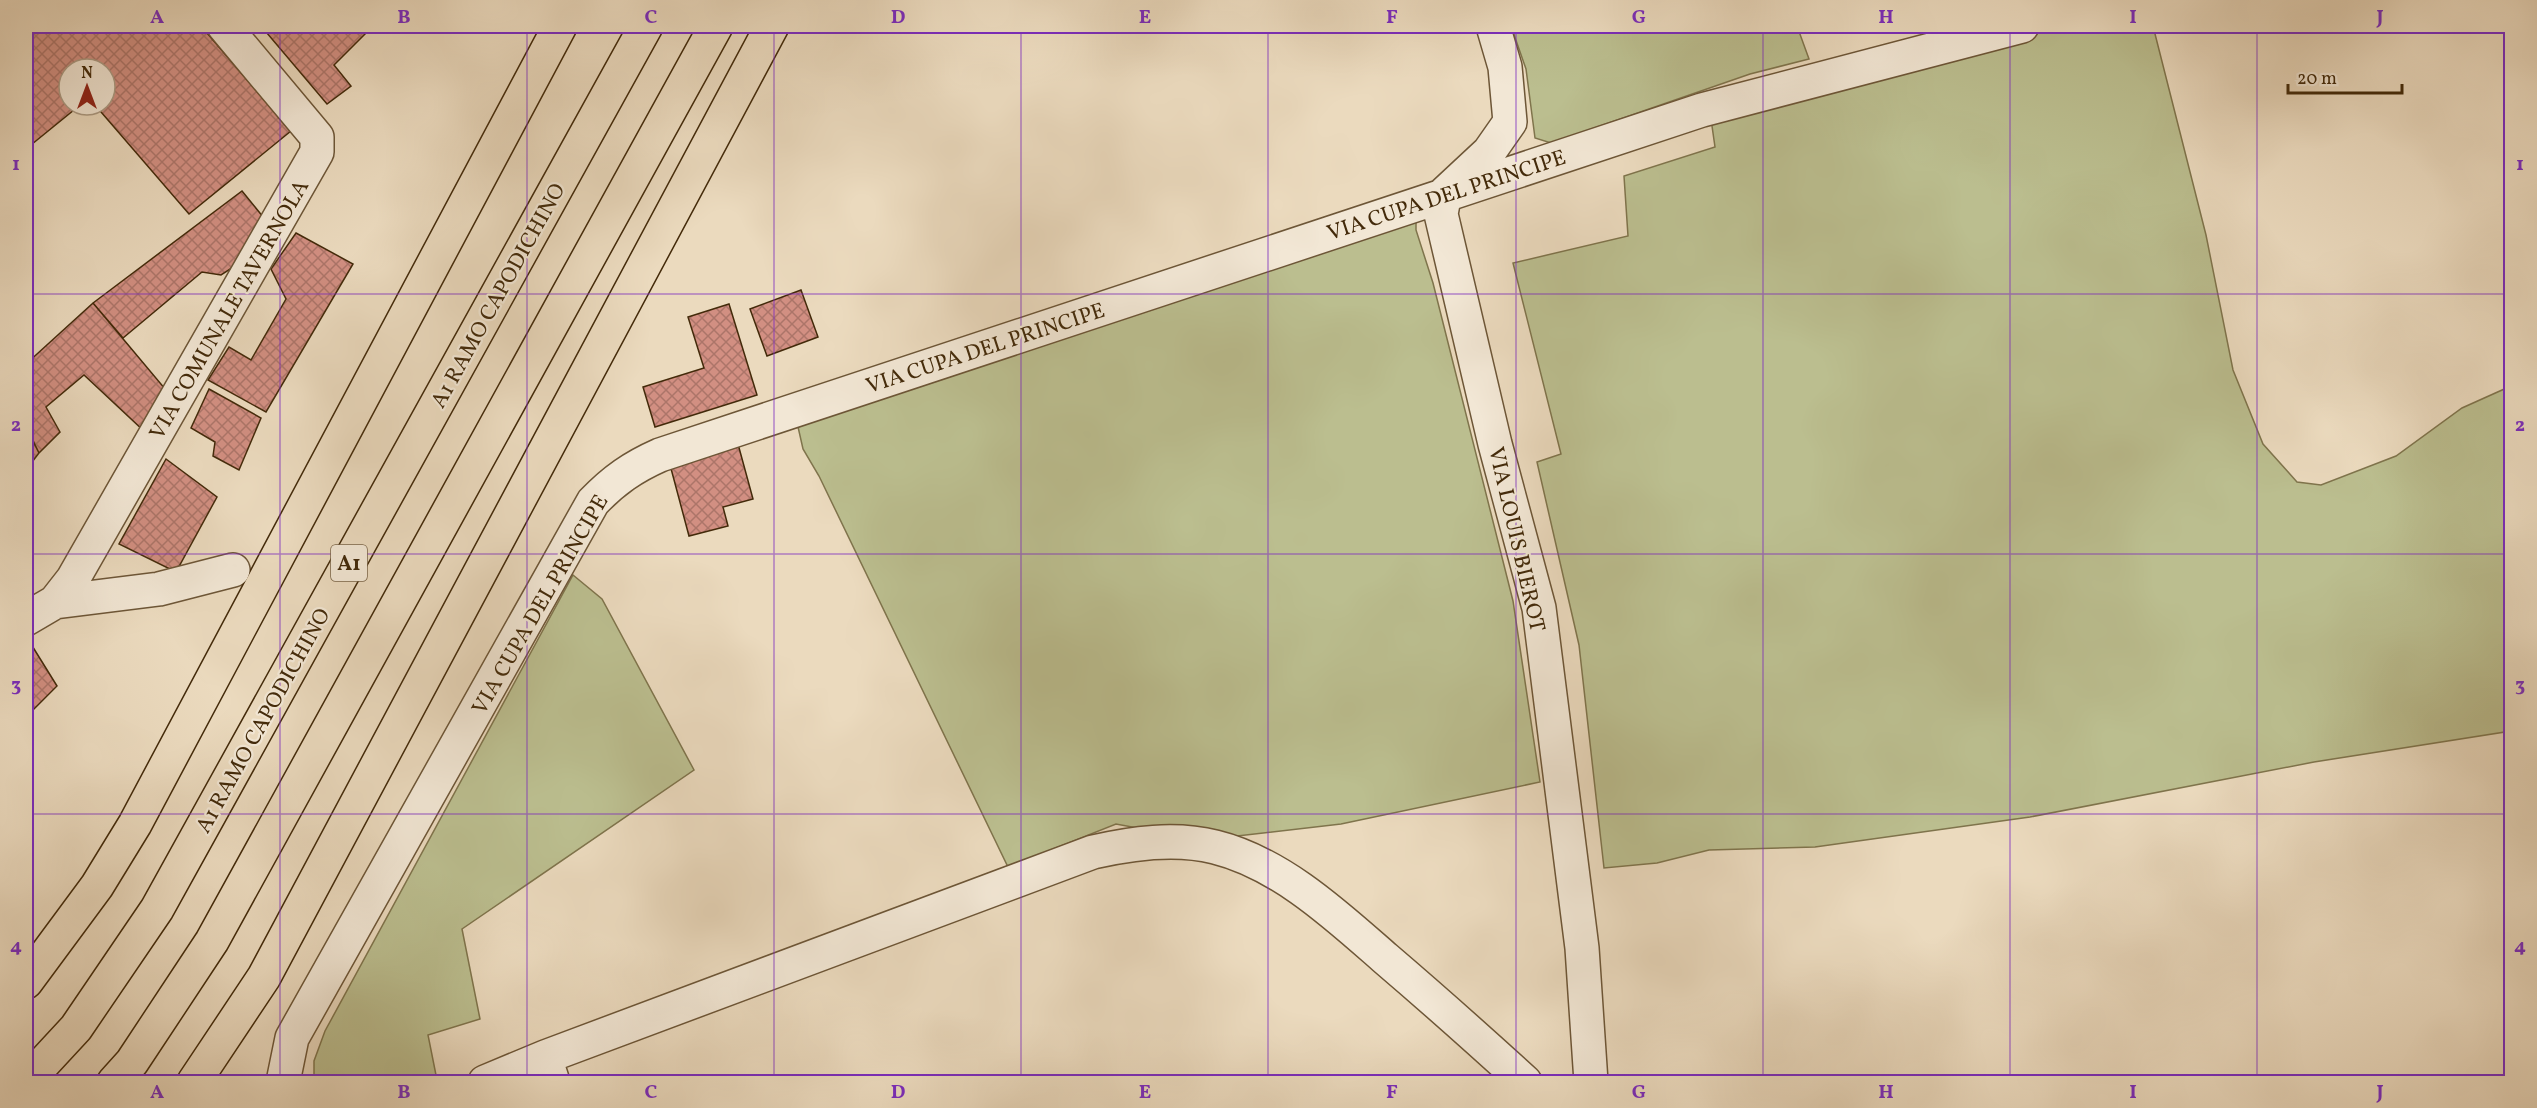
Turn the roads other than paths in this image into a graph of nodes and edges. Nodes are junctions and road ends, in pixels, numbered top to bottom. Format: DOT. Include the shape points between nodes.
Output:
graph roads {
  1 [pos="224,26"];
  2 [pos="560,26"];
  3 [pos="646,26"];
  4 [pos="716,26"];
  5 [pos="772,26"];
  6 [pos="1493,26"];
  7 [pos="2022,26"];
  8 [pos="1445,194"];
  9 [pos="233,570"];
  10 [pos="54,602"];
  11 [pos="26,619"];
  12 [pos="26,982"];
  13 [pos="549,1070"];
  14 [pos="26,1083"];
  15 [pos="114,1083"];
  16 [pos="195,1083"];
  17 [pos="283,1083"];
  18 [pos="484,1083"];
  19 [pos="1525,1083"];
  20 [pos="1592,1083"];
  1 -- 10 [label="street, VIA COMUNALE TAVERNOLA" via="317,137 317,152 73,579"];
  2 -- 12 [label="highway" via="135,824 97,886"];
  3 -- 14 [label="highway, A1 RAMO CAPODICHINO / A1" via="157,909 76,1028"];
  4 -- 15 [label="highway" via="212,941"];
  5 -- 16 [label="highway" via="264,977"];
  6 -- 8 [label="street" via="1505,67 1510,122 1489,152"];
  7 -- 8 [label="street, VIA CUPA DEL PRINCIPE" via="1702,110"];
  8 -- 17 [label="street, VIA CUPA DEL PRINCIPE" via="630,468 593,502 291,1038"];
  8 -- 20 [label="street, VIA LOUIS BIEROT" via="1442,214 1495,444 1539,608 1582,948"];
  9 -- 10 [label="street" via="159,589"];
  10 -- 11 [label="street"];
  13 -- 18 [label="street"];
  13 -- 19 [label="street" via="1093,852 1134,843 1173,843 1215,847 1309,892"];
}
